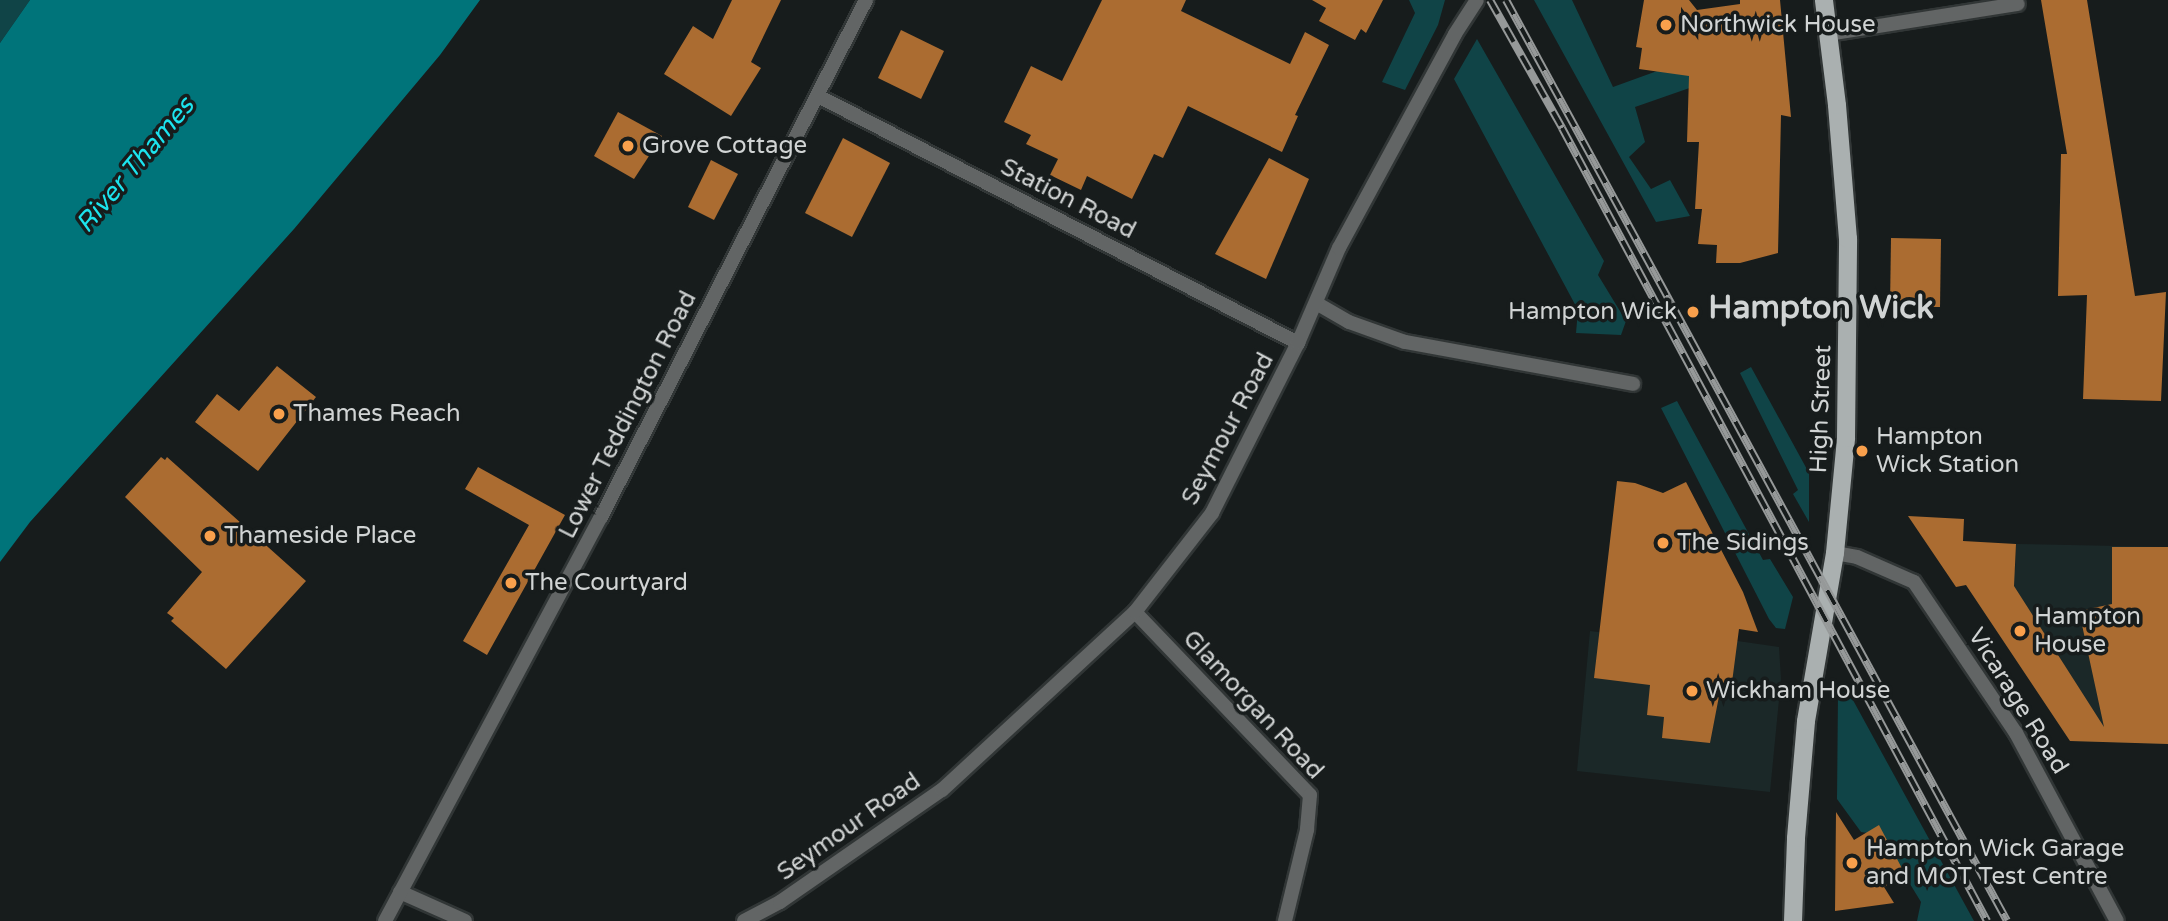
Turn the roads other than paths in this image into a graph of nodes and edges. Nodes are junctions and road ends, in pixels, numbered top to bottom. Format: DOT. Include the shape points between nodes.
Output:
graph roads {
  1 [pos="866,0"];
  2 [pos="1478,0"];
  3 [pos="1824,0"];
  4 [pos="2018,4"];
  5 [pos="1828,34"];
  6 [pos="818,96"];
  7 [pos="1316,303"];
  8 [pos="1298,343"];
  9 [pos="1633,384"];
  10 [pos="1835,553"];
  11 [pos="1135,611"];
  12 [pos="400,892"];
  13 [pos="385,921"];
  14 [pos="465,921"];
  15 [pos="744,921"];
  16 [pos="1284,921"];
  17 [pos="1793,921"];
  18 [pos="2117,921"];
  1 -- 6 [label="street, Lower Teddington Road"];
  2 -- 7 [label="street, Seymour Road" via="1364,201"];
  3 -- 5 [label="main road, High Street"];
  4 -- 5 [label="street"];
  5 -- 10 [label="main road, High Street" via="1844,174 1849,285 1846,438"];
  6 -- 8 [label="street, Station Road"];
  6 -- 12 [label="street, Lower Teddington Road" via="601,517"];
  7 -- 8 [label="street, Seymour Road"];
  7 -- 9 [label="street" via="1349,322 1405,342"];
  8 -- 11 [label="street, Seymour Road" via="1212,513"];
  10 -- 17 [label="main road, High Street" via="1800,780"];
  10 -- 18 [label="street, Vicarage Road" via="1857,557 1913,582 2015,733"];
  11 -- 15 [label="street, Seymour Road" via="942,790 780,902"];
  11 -- 16 [label="street, Glamorgan Road" via="1310,795 1307,830"];
  12 -- 13 [label="street, Lower Teddington Road"];
  12 -- 14 [label="street"];
}
